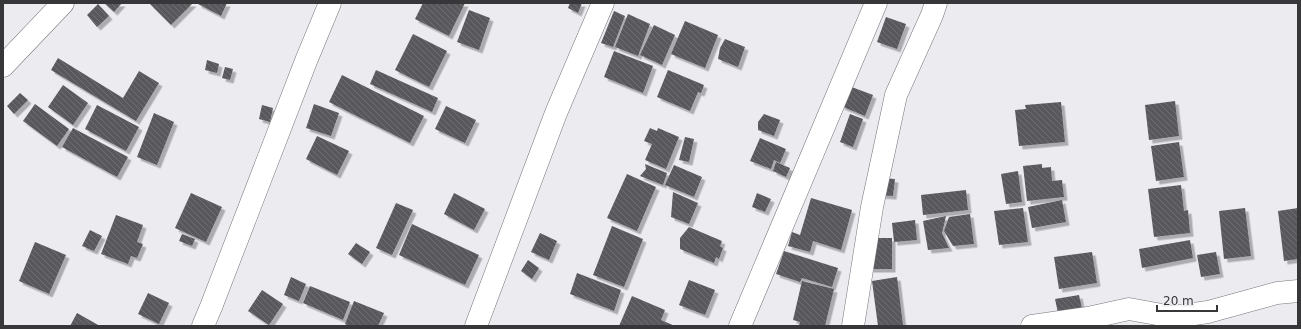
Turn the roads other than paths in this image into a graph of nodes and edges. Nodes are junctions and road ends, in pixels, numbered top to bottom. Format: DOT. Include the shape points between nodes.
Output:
graph roads {
  1 [pos="63,3"];
  2 [pos="330,3"];
  3 [pos="602,3"];
  4 [pos="876,3"];
  5 [pos="936,3"];
  6 [pos="3,66"];
  7 [pos="1298,291"];
  8 [pos="202,326"];
  9 [pos="476,326"];
  10 [pos="740,326"];
  11 [pos="853,326"];
  12 [pos="1032,326"];
  1 -- 6 [label="street"];
  2 -- 8 [label="street"];
  3 -- 9 [label="street" via="556,113"];
  4 -- 10 [label="street"];
  5 -- 11 [label="street" via="896,95 872,207"];
  7 -- 12 [label="street" via="1277,293 1208,312 1173,317 1129,308 1088,318"];
}
